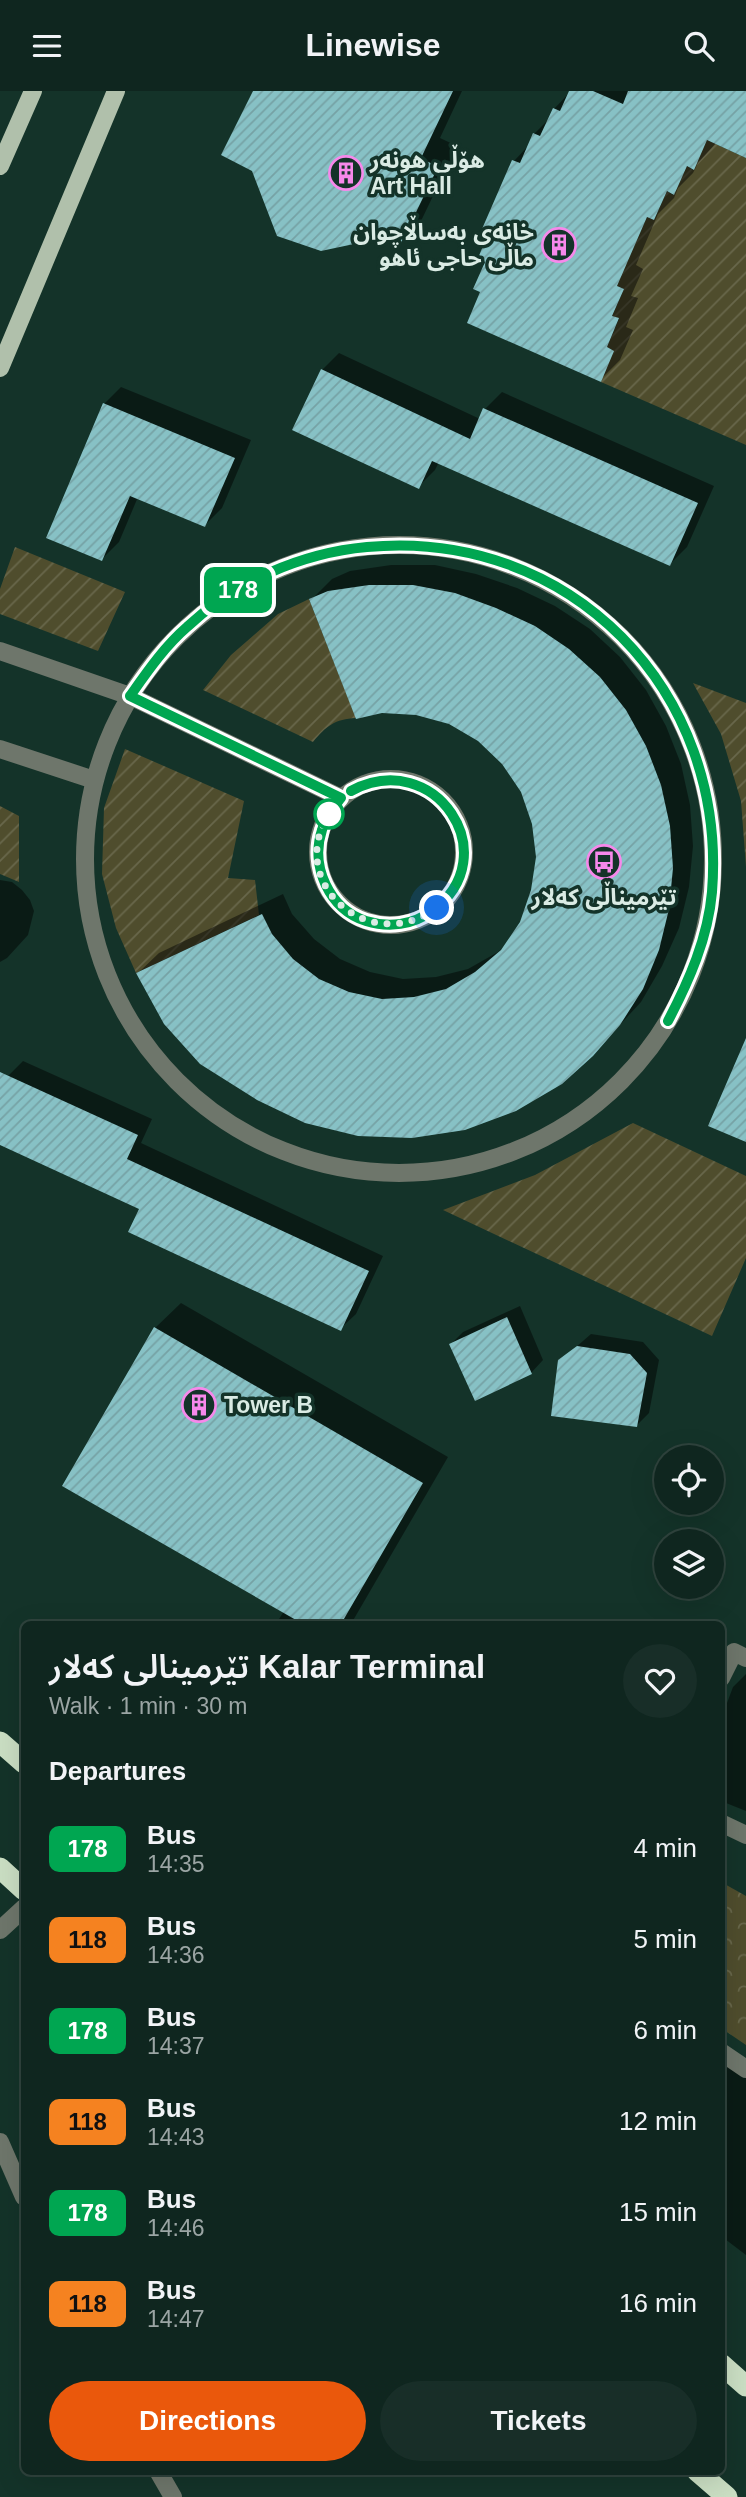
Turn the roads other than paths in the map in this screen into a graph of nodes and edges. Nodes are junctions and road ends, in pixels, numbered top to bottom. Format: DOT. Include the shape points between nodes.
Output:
graph roads {
  1 [pos="33,91"];
  2 [pos="116,91"];
  3 [pos="0,166"];
  4 [pos="0,368"];
  5 [pos="0,651"];
  6 [pos="130,696"];
  7 [pos="0,749"];
  8 [pos="94,780"];
  9 [pos="341,798"];
  10 [pos="746,1658"];
  11 [pos="725,1670"];
  12 [pos="0,1742"];
  13 [pos="21,1760"];
  14 [pos="725,1825"];
  15 [pos="746,1835"];
  16 [pos="0,1868"];
  17 [pos="21,1887"];
  18 [pos="21,1911"];
  19 [pos="0,1930"];
  20 [pos="725,2055"];
  21 [pos="746,2069"];
  22 [pos="0,2142"];
  23 [pos="21,2190"];
  24 [pos="725,2368"];
  25 [pos="746,2386"];
  26 [pos="160,2475"];
  27 [pos="702,2475"];
  28 [pos="173,2497"];
  29 [pos="727,2497"];
  1 -- 3 [label="main road"];
  2 -- 4 [label="main road"];
  5 -- 6 [label="street"];
  6 -- 8 [label="street"];
  6 -- 8 [label="street" via="156,659 187,627 232,593 303,560 347,549 425,546 480,555 523,569 599,616 632,646 682,720 710,806 713,850 712,895 688,981 642,1058 576,1118 537,1141 452,1169 362,1171 318,1163 235,1128 199,1103 159,1063 116,998 88,913 85,824"];
  6 -- 9 [label="street"];
  7 -- 8 [label="street"];
  9 -- 9 [label="street" via="362,785 386,779 421,786 441,800 463,842 462,867 446,899 417,920 394,925 359,918 340,904 326,886 318,851 327,817"];
  10 -- 11 [label="street" via="734,1652"];
  12 -- 13 [label="highway"];
  14 -- 15 [label="street"];
  16 -- 17 [label="highway"];
  18 -- 19 [label="street"];
  20 -- 21 [label="street"];
  22 -- 23 [label="street"];
  24 -- 25 [label="highway"];
  26 -- 28 [label="street"];
  27 -- 29 [label="highway"];
}
